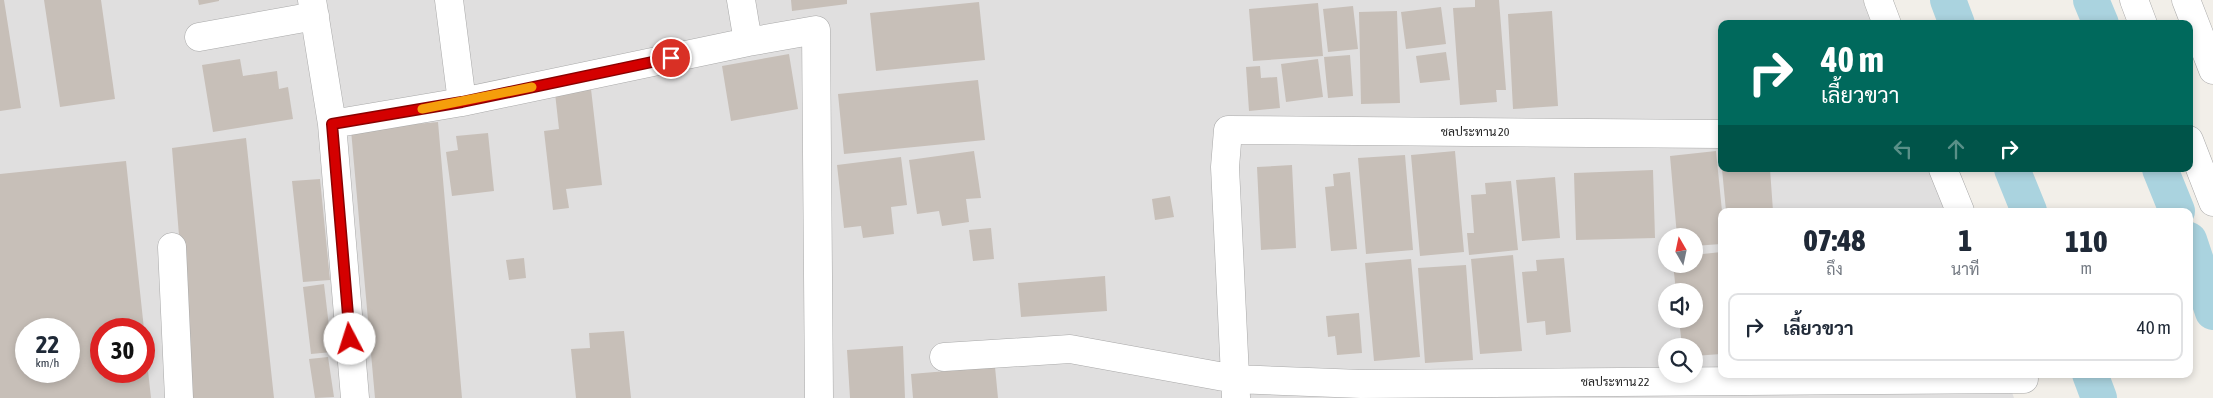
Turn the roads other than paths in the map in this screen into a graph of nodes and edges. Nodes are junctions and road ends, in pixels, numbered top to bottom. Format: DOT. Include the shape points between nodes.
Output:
graph roads {
  1 [pos="449,0"];
  2 [pos="741,0"];
  3 [pos="1878,0"];
  4 [pos="2134,0"];
  5 [pos="2186,0"];
  6 [pos="314,8"];
  7 [pos="1886,20"];
  8 [pos="2142,20"];
  9 [pos="199,37"];
  10 [pos="748,42"];
  11 [pos="2213,70"];
  12 [pos="462,102"];
  13 [pos="332,124"];
  14 [pos="1718,134"];
  15 [pos="2193,150"];
  16 [pos="1944,172"];
  17 [pos="2213,202"];
  18 [pos="1959,208"];
  19 [pos="172,247"];
  20 [pos="944,357"];
  21 [pos="2025,384"];
  22 [pos="1236,389"];
  23 [pos="179,398"];
  24 [pos="355,398"];
  25 [pos="819,398"];
  1 -- 12 [label="street"];
  2 -- 10 [label="street"];
  3 -- 7 [label="street"];
  4 -- 8 [label="street"];
  5 -- 11 [label="street"];
  6 -- 9 [label="street"];
  6 -- 13 [label="street"];
  10 -- 12 [label="street"];
  10 -- 25 [label="street" via="816,30"];
  12 -- 13 [label="street"];
  13 -- 24 [label="street"];
  14 -- 22 [label="street, ชลประทาน 20" via="1228,130 1225,166"];
  15 -- 17 [label="street"];
  16 -- 18 [label="street"];
  19 -- 23 [label="street"];
  20 -- 22 [label="street, ชลประทาน 22" via="1070,349"];
  21 -- 22 [label="street, ชลประทาน 22" via="1370,384"];
}
